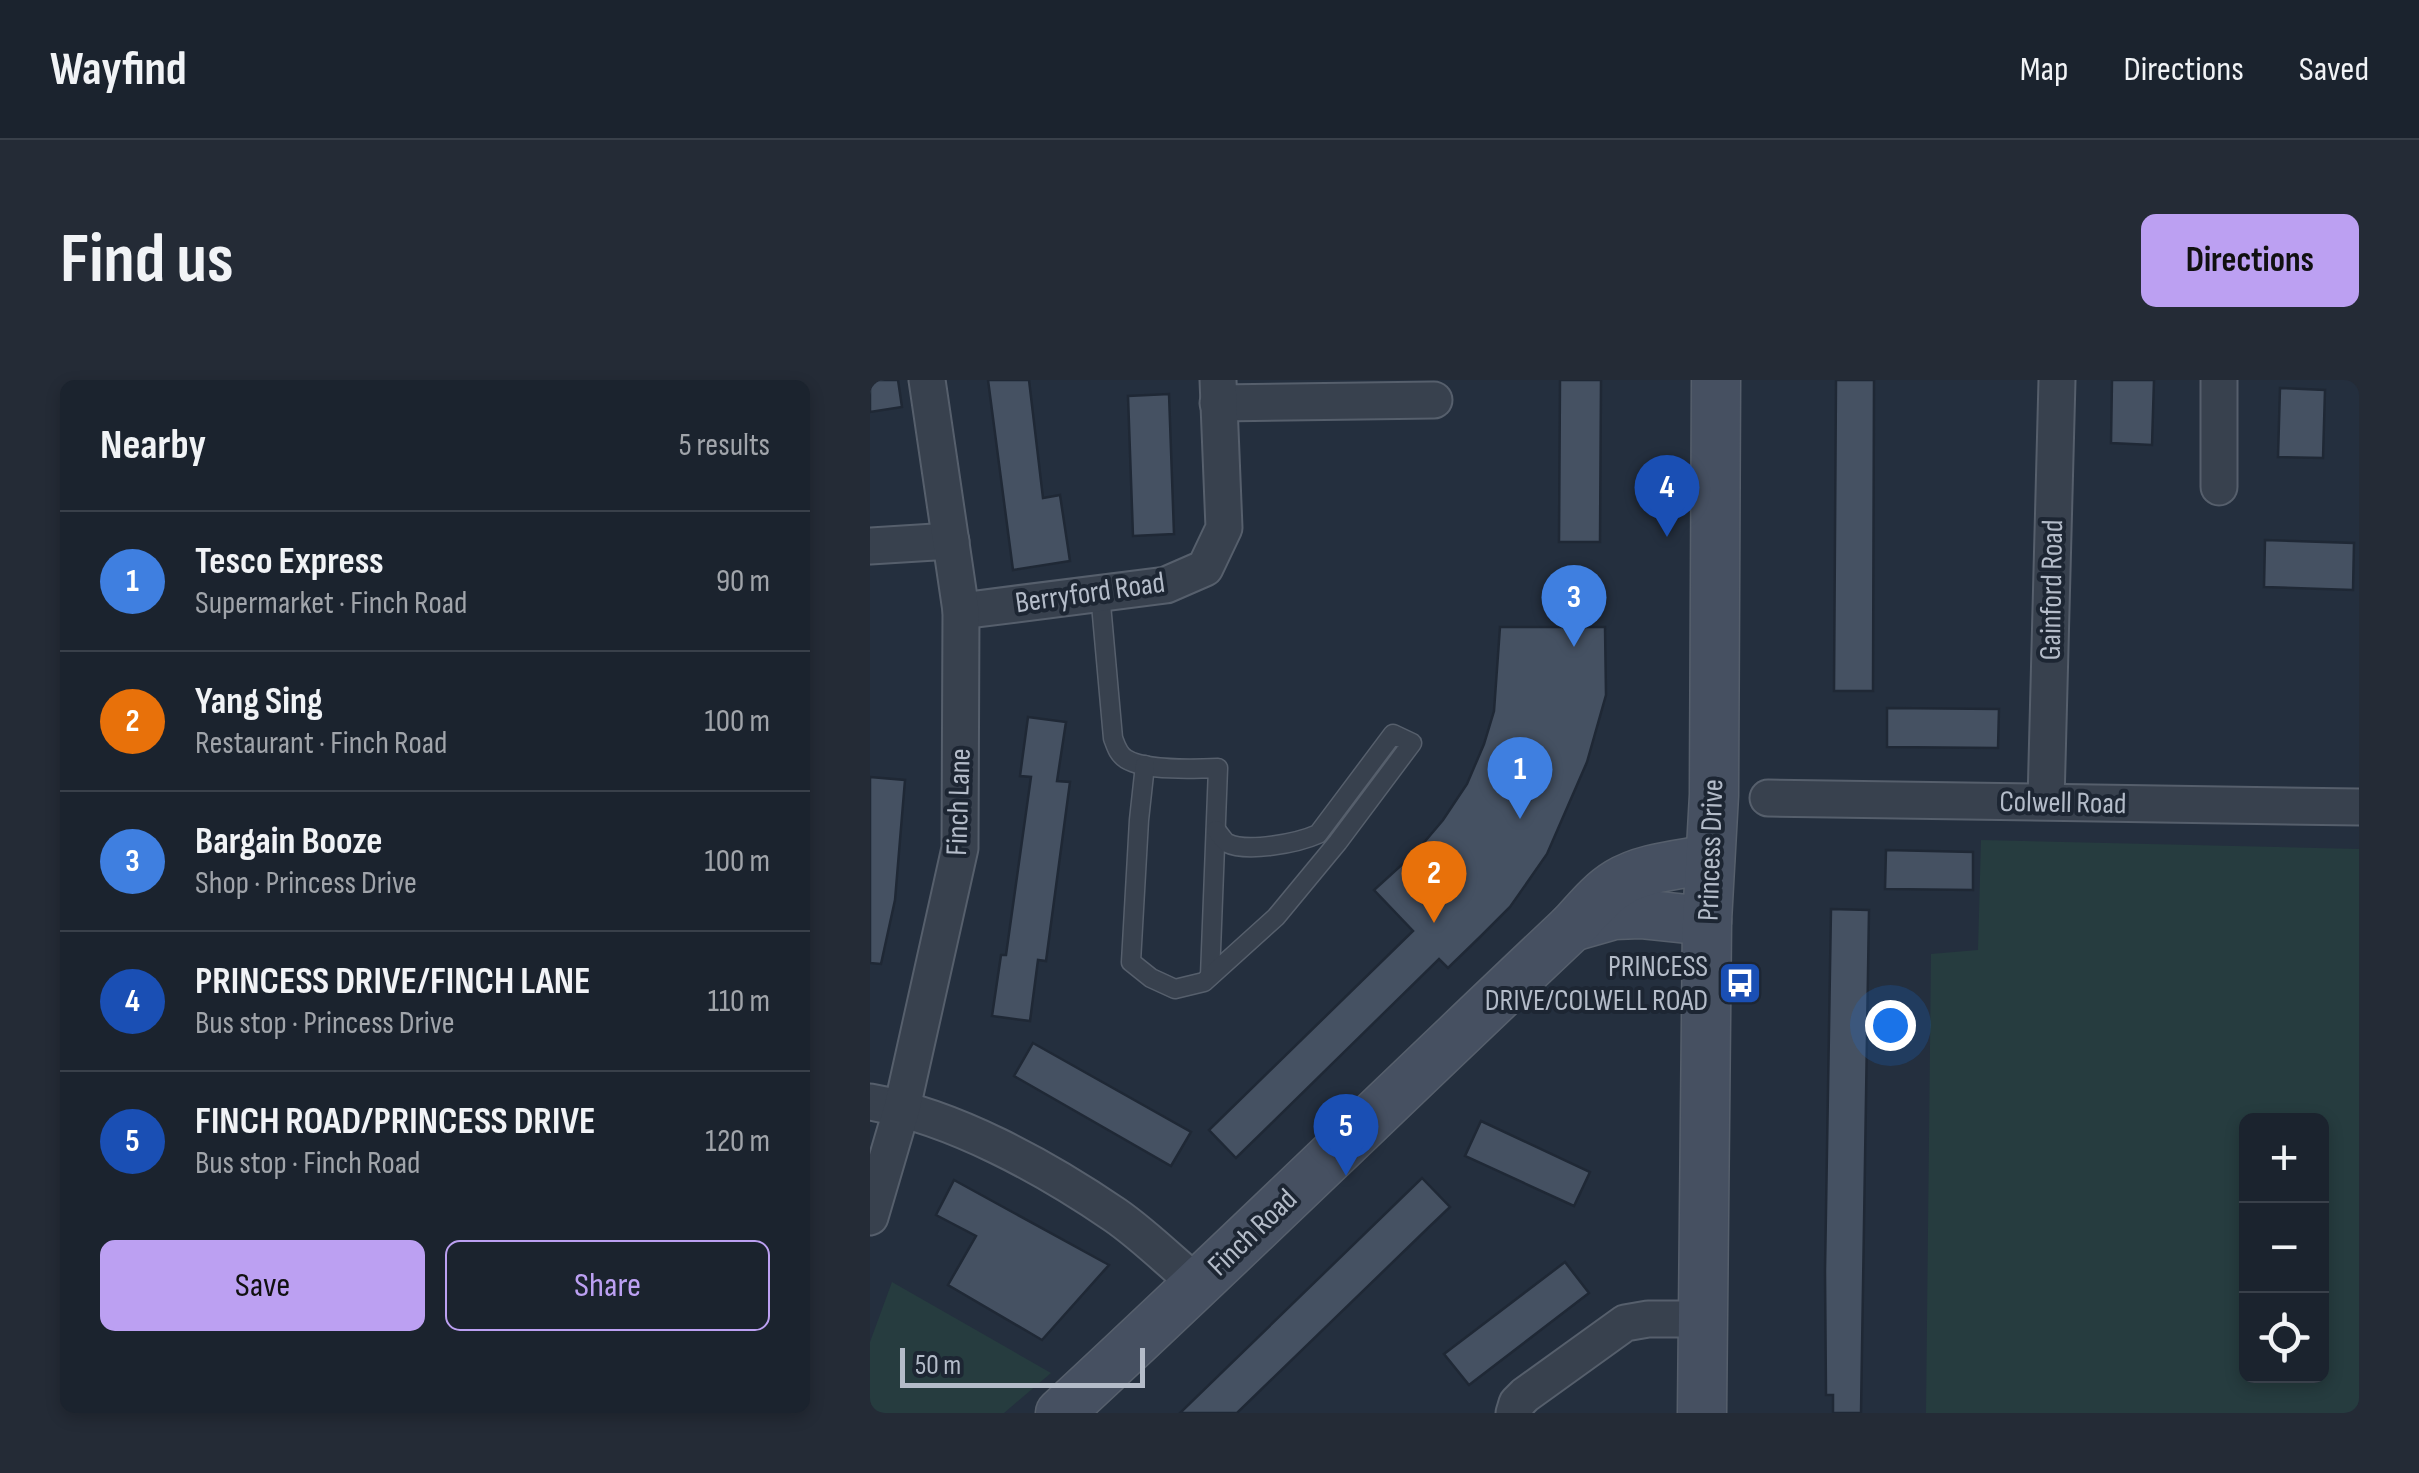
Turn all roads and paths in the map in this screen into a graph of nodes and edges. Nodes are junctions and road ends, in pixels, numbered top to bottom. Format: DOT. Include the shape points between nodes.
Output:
graph roads {
  1 [pos="927,380"];
  2 [pos="1716,380"];
  3 [pos="2057,380"];
  4 [pos="2219,380"];
  5 [pos="1218,391"];
  6 [pos="1434,400"];
  7 [pos="2219,487"];
  8 [pos="951,541"];
  9 [pos="870,546"];
  10 [pos="1100,593"];
  11 [pos="961,611"];
  12 [pos="1145,765"];
  13 [pos="1768,798"];
  14 [pos="2046,801"];
  15 [pos="2359,807"];
  16 [pos="1216,830"];
  17 [pos="1710,859"];
  18 [pos="1706,921"];
  19 [pos="1572,927"];
  20 [pos="1210,976"];
  21 [pos="886,1105"];
  22 [pos="870,1217"];
  23 [pos="1198,1284"];
  24 [pos="1704,1319"];
  25 [pos="1060,1413"];
  26 [pos="1514,1413"];
  27 [pos="1702,1413"];
  1 -- 8 [label="street, Finch Lane"];
  2 -- 17 [label="street, Princess Drive"];
  3 -- 14 [label="street, Gainford Road"];
  4 -- 7 [label="street"];
  5 -- 6 [label="street"];
  5 -- 10 [label="street, Berryford Road" via="1224,528 1205,568 1166,585"];
  8 -- 9 [label="street"];
  8 -- 11 [label="street, Finch Lane"];
  10 -- 11 [label="street, Berryford Road"];
  10 -- 12 [label="lane" via="1112,738 1126,759"];
  11 -- 21 [label="street, Finch Lane" via="960,848"];
  12 -- 16 [label="lane" via="1218,768"];
  12 -- 20 [label="lane" via="1131,962 1175,989"];
  13 -- 14 [label="street, Colwell Road"];
  14 -- 15 [label="street, Colwell Road"];
  16 -- 20 [label="lane"];
  16 -- 20 [label="lane" via="1242,846 1306,840 1318,834 1392,734 1412,742 1276,916"];
  17 -- 18 [label="street, Princess Drive"];
  17 -- 19 [label="street, Finch Road" via="1620,882"];
  18 -- 19 [label="street, Finch Road" via="1614,915"];
  18 -- 24 [label="street, Princess Drive"];
  19 -- 23 [label="street, Finch Road"];
  21 -- 22 [label="street, Finch Lane"];
  21 -- 23 [label="street" via="1018,1155 1118,1216"];
  23 -- 25 [label="street, Finch Road"];
  24 -- 26 [label="street" via="1625,1323 1525,1395"];
  24 -- 27 [label="street, Princess Drive"];
}
